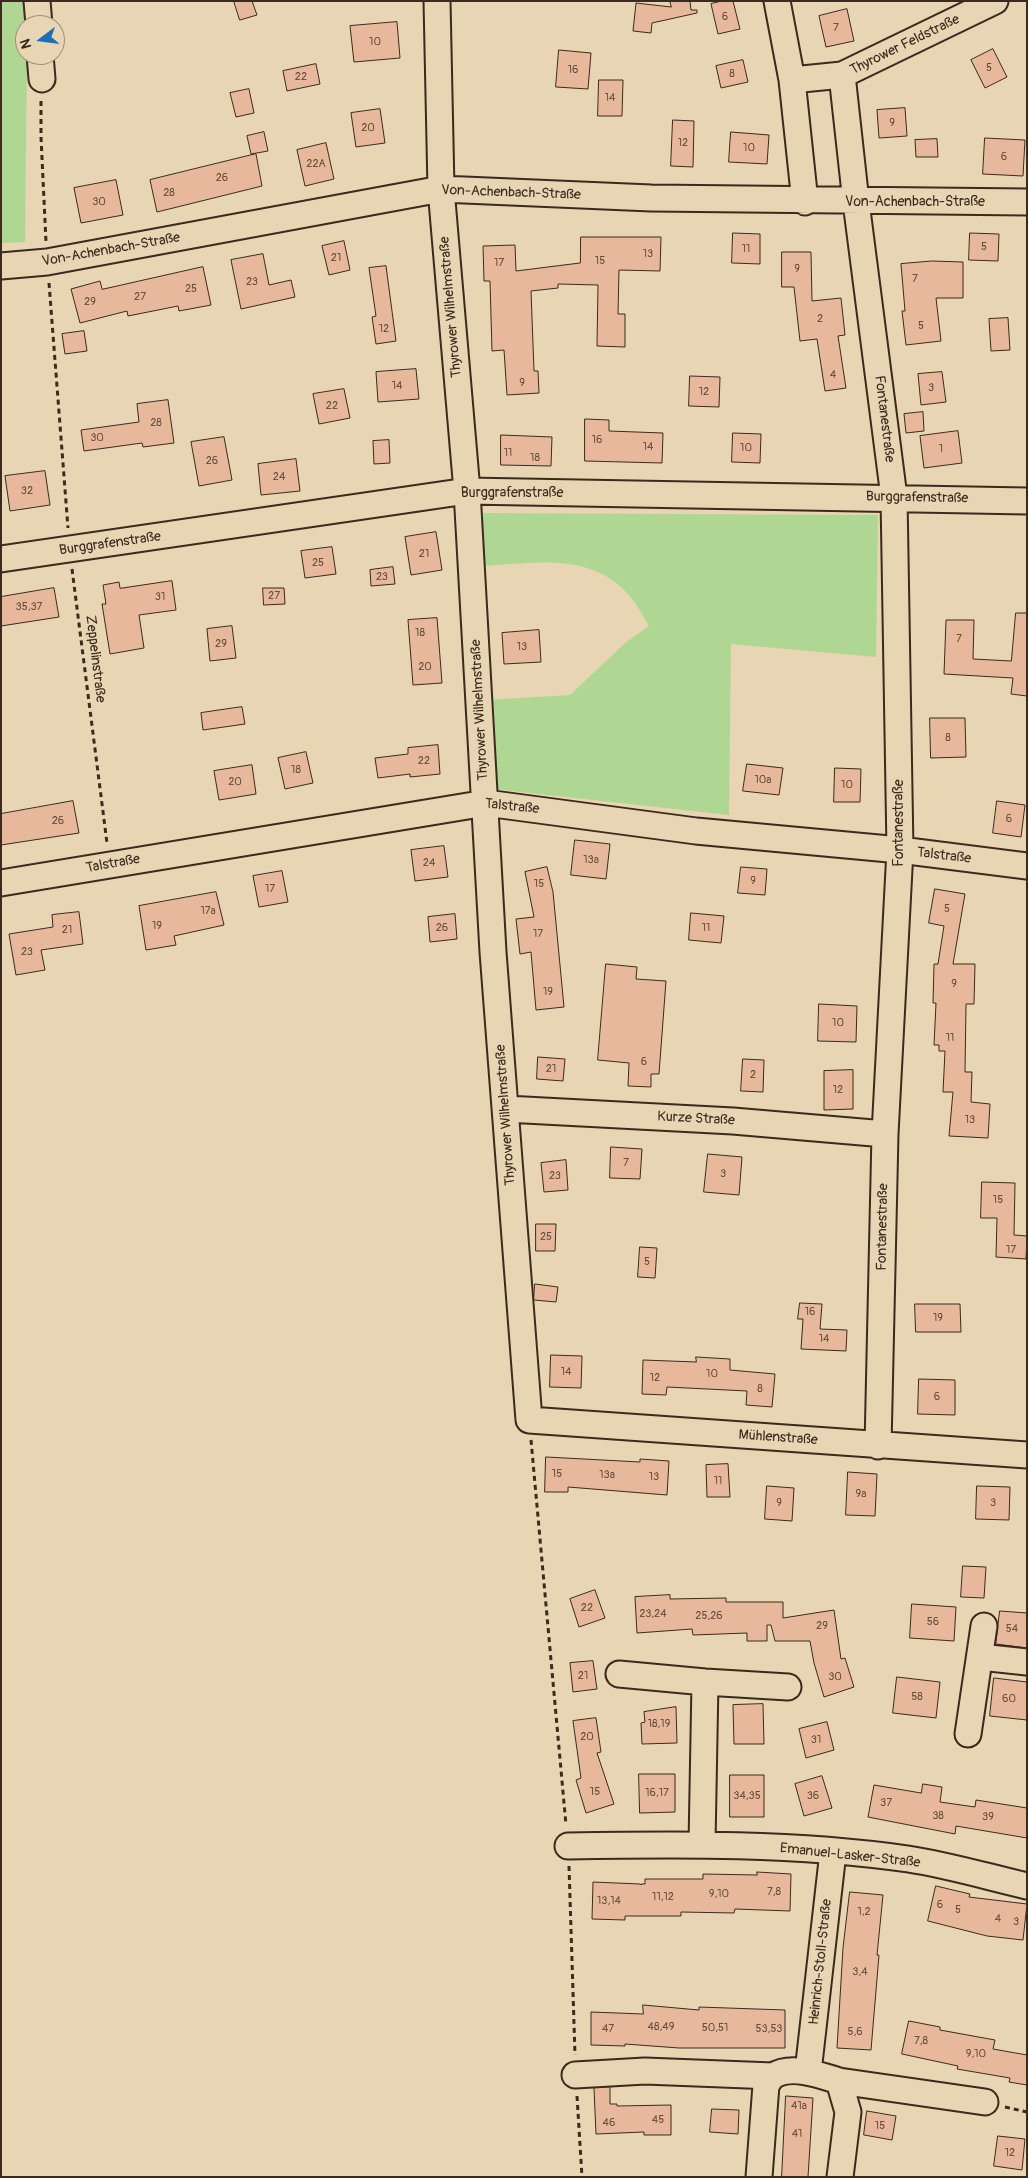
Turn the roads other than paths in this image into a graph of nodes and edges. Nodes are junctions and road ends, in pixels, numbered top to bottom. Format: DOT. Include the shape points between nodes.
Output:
graph roads {
  1 [pos="37,1"];
  2 [pos="437,1"];
  3 [pos="777,1"];
  4 [pos="994,1"];
  5 [pos="38,15"];
  6 [pos="842,75"];
  7 [pos="792,80"];
  8 [pos="441,188"];
  9 [pos="805,202"];
  10 [pos="856,202"];
  11 [pos="1027,202"];
  12 [pos="1,266"];
  13 [pos="467,491"];
  14 [pos="894,497"];
  15 [pos="1027,501"];
  16 [pos="1,559"];
  17 [pos="486,803"];
  18 [pos="900,850"];
  19 [pos="1027,866"];
  20 [pos="1,883"];
  21 [pos="506,1109"];
  22 [pos="885,1134"];
  23 [pos="530,1420"];
  24 [pos="878,1446"];
  25 [pos="1027,1456"];
  26 [pos="984,1626"];
  27 [pos="980,1657"];
  28 [pos="1027,1662"];
  29 [pos="619,1674"];
  30 [pos="705,1682"];
  31 [pos="788,1686"];
  32 [pos="968,1734"];
  33 [pos="702,1844"];
  34 [pos="568,1846"];
  35 [pos="833,1852"];
  36 [pos="1027,1886"];
  37 [pos="808,2072"];
  38 [pos="575,2075"];
  39 [pos="774,2076"];
  40 [pos="839,2081"];
  41 [pos="985,2102"];
  42 [pos="760,2177"];
  43 [pos="840,2177"];
  1 -- 5 [label="street"];
  2 -- 8 [label="street, Thyrower Wilhelmstraße"];
  3 -- 7 [label="street"];
  4 -- 6 [label="street, Thyrower Feldstraße"];
  6 -- 7 [label="street"];
  6 -- 10 [label="street, Fontanestraße"];
  7 -- 9 [label="street"];
  8 -- 9 [label="street, Von-Achenbach-Straße"];
  8 -- 12 [label="street, Von-Achenbach-Straße" via="47,262"];
  8 -- 13 [label="street, Thyrower Wilhelmstraße"];
  9 -- 10 [label="street, Von-Achenbach-Straße"];
  10 -- 11 [label="street, Von-Achenbach-Straße"];
  10 -- 14 [label="street, Fontanestraße"];
  13 -- 14 [label="street, Burggrafenstraße"];
  13 -- 16 [label="street, Burggrafenstraße"];
  13 -- 17 [label="street, Thyrower Wilhelmstraße"];
  14 -- 15 [label="street, Burggrafenstraße"];
  14 -- 18 [label="street, Fontanestraße"];
  17 -- 18 [label="street, Talstraße" via="696,832"];
  17 -- 20 [label="street, Talstraße"];
  17 -- 21 [label="street, Thyrower Wilhelmstraße" via="493,952"];
  18 -- 19 [label="street, Talstraße"];
  18 -- 22 [label="street, Fontanestraße"];
  21 -- 22 [label="street, Kurze Straße" via="733,1121"];
  21 -- 23 [label="street, Thyrower Wilhelmstraße"];
  22 -- 24 [label="street, Fontanestraße"];
  23 -- 24 [label="street, Mühlenstraße"];
  24 -- 25 [label="street, Mühlenstraße"];
  26 -- 27 [label="street"];
  27 -- 28 [label="street"];
  27 -- 32 [label="street"];
  29 -- 30 [label="street"];
  30 -- 31 [label="street"];
  30 -- 33 [label="street"];
  33 -- 34 [label="street, Emanuel-Lasker-Straße"];
  33 -- 35 [label="street, Emanuel-Lasker-Straße"];
  35 -- 36 [label="street, Emanuel-Lasker-Straße" via="910,1860"];
  35 -- 37 [label="street, Heinrich-Stoll-Straße"];
  37 -- 39 [label="street"];
  37 -- 40 [label="street"];
  38 -- 39 [label="street" via="645,2071"];
  39 -- 42 [label="street" via="766,2085"];
  40 -- 41 [label="street"];
  40 -- 43 [label="street" via="848,2112"];
}
